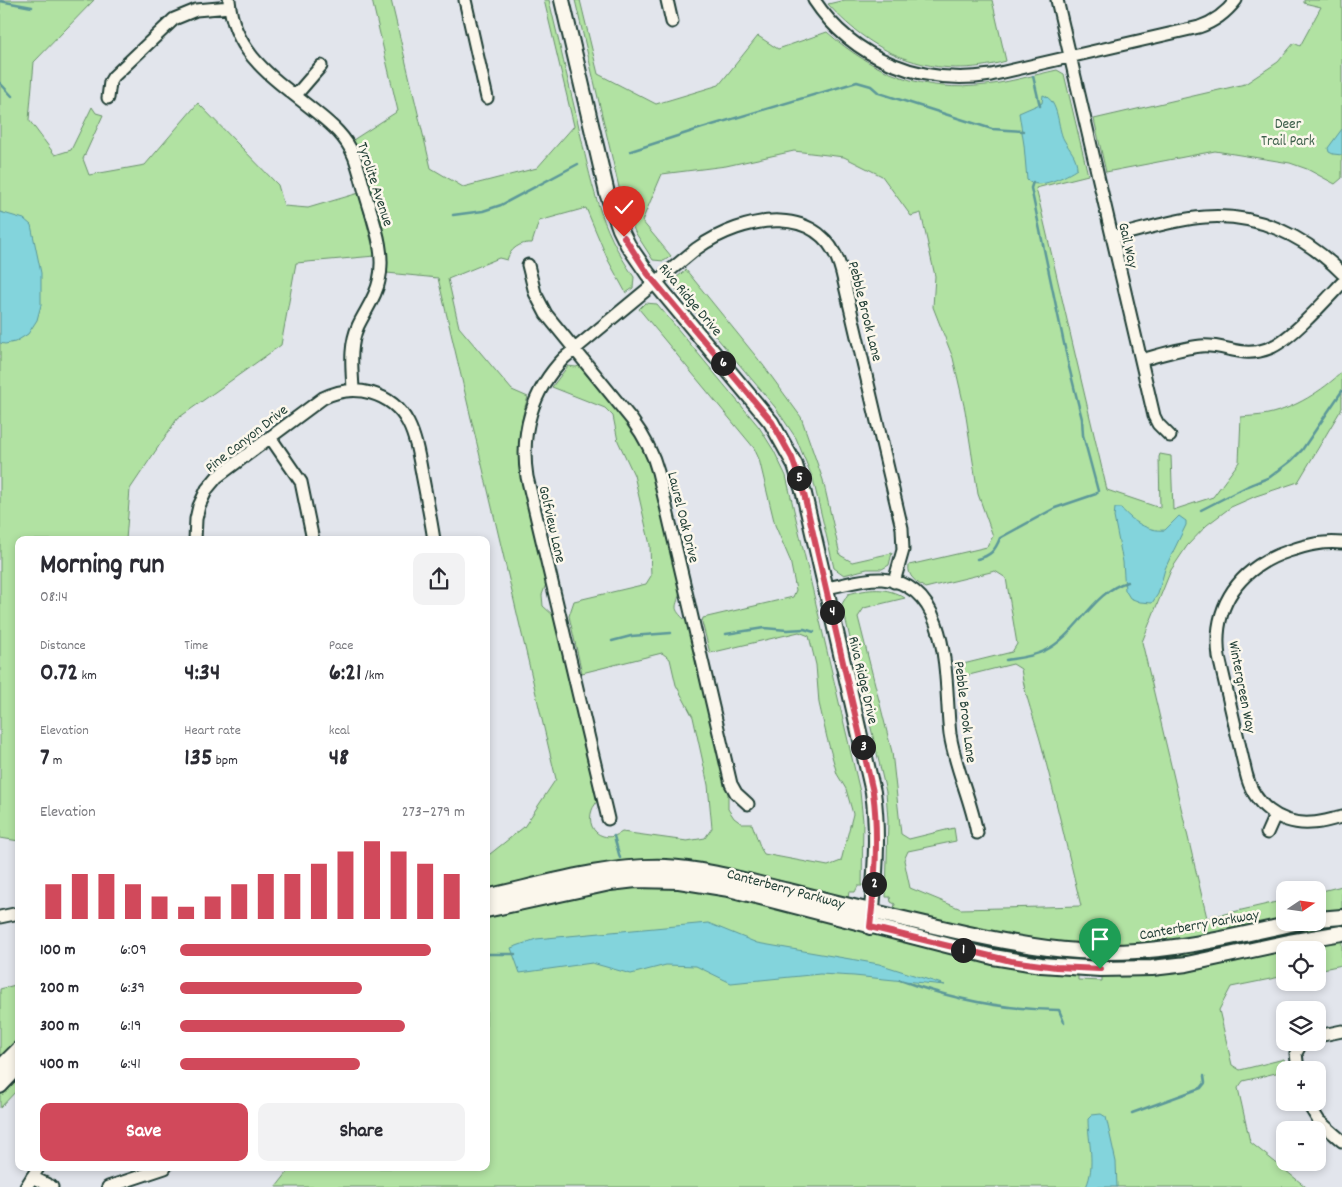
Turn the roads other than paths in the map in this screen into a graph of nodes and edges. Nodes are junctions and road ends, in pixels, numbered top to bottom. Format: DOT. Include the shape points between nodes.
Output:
graph roads {
  1 [pos="465,0"];
  2 [pos="562,0"];
  3 [pos="667,0"];
  4 [pos="814,0"];
  5 [pos="1057,0"];
  6 [pos="1236,0"];
  7 [pos="229,4"];
  8 [pos="672,22"];
  9 [pos="1070,57"];
  10 [pos="321,66"];
  11 [pos="296,95"];
  12 [pos="108,98"];
  13 [pos="487,98"];
  14 [pos="1112,237"];
  15 [pos="528,265"];
  16 [pos="1342,273"];
  17 [pos="655,283"];
  18 [pos="1342,283"];
  19 [pos="574,350"];
  20 [pos="1141,360"];
  21 [pos="353,390"];
  22 [pos="1170,436"];
  23 [pos="270,437"];
  24 [pos="194,536"];
  25 [pos="312,536"];
  26 [pos="433,536"];
  27 [pos="1342,544"];
  28 [pos="894,582"];
  29 [pos="826,588"];
  30 [pos="748,804"];
  31 [pos="1275,815"];
  32 [pos="1342,817"];
  33 [pos="608,819"];
  34 [pos="976,833"];
  35 [pos="1267,834"];
  36 [pos="490,896"];
  37 [pos="490,909"];
  38 [pos="872,911"];
  39 [pos="15,914"];
  40 [pos="0,917"];
  41 [pos="1342,917"];
  42 [pos="1326,918"];
  43 [pos="870,927"];
  44 [pos="1276,927"];
  45 [pos="1342,933"];
  46 [pos="1342,1031"];
  47 [pos="1326,1034"];
  48 [pos="15,1053"];
  49 [pos="0,1068"];
  50 [pos="15,1070"];
  51 [pos="0,1086"];
  52 [pos="1313,1111"];
  53 [pos="1342,1141"];
  54 [pos="156,1171"];
  55 [pos="32,1177"];
  56 [pos="52,1187"];
  57 [pos="108,1187"];
  1 -- 13 [label="street"];
  2 -- 17 [label="street, Riva Ridge Drive" via="612,209 628,245"];
  3 -- 8 [label="street"];
  4 -- 9 [label="street" via="832,22 857,44 898,66 927,75 983,76"];
  5 -- 9 [label="street, Gail Way"];
  6 -- 9 [label="street" via="1220,17 1205,25"];
  7 -- 11 [label="street, Tyrolite Avenue" via="236,32 249,54"];
  7 -- 12 [label="street" via="196,10 174,19 113,77"];
  9 -- 14 [label="street, Gail Way"];
  10 -- 11 [label="street"];
  11 -- 21 [label="street, Tyrolite Avenue" via="337,130 350,148 381,250 379,282 354,338"];
  14 -- 16 [label="street" via="1205,217 1248,220 1299,238"];
  14 -- 20 [label="street, Gail Way"];
  15 -- 19 [label="street, Laurel Oak Drive" via="540,304"];
  17 -- 19 [label="street, Golfview Lane"];
  17 -- 28 [label="street, Pebble Brook Lane" via="709,240 762,222 785,220 799,223 816,231 831,246 840,265 902,528 903,550"];
  17 -- 29 [label="street, Riva Ridge Drive" via="764,412 783,440 801,485"];
  18 -- 20 [label="street" via="1288,337 1269,348 1249,353 1198,346"];
  19 -- 30 [label="street, Laurel Oak Drive" via="632,420 652,454 731,784 736,794"];
  19 -- 33 [label="street, Golfview Lane" via="553,370 536,397 526,433 525,462"];
  20 -- 22 [label="street, Gail Way" via="1154,416"];
  21 -- 23 [label="street, Pine Canyon Drive" via="323,398"];
  21 -- 26 [label="street" via="384,398 398,408 409,423 417,444"];
  23 -- 24 [label="street, Pine Canyon Drive" via="221,473 207,489 197,511"];
  23 -- 25 [label="street" via="301,482"];
  27 -- 31 [label="street, Wintergreen Way" via="1324,542 1308,545 1259,564 1233,590 1220,619 1220,657 1247,780 1260,802"];
  28 -- 29 [label="street, Pebble Brook Lane" via="871,580"];
  28 -- 34 [label="street, Pebble Brook Lane" via="919,597 935,621 947,676 952,740"];
  29 -- 38 [label="street, Riva Ridge Drive" via="874,799"];
  31 -- 32 [label="street" via="1308,824"];
  31 -- 35 [label="street"];
  36 -- 38 [label="street, Canterberry Parkway" via="611,870 667,867 717,874"];
  37 -- 43 [label="street, Canterberry Parkway" via="610,883 666,880 728,889"];
  38 -- 43 [label="street, Riva Ridge Drive"];
  38 -- 44 [label="street, Canterberry Parkway" via="1019,945 1108,953 1198,944"];
  39 -- 40 [label="street"];
  41 -- 42 [label="street"];
  43 -- 45 [label="street, Canterberry Parkway" via="1011,961 1100,969 1187,964"];
  46 -- 47 [label="street"];
  48 -- 49 [label="street"];
  50 -- 51 [label="street"];
  52 -- 53 [label="street"];
  54 -- 57 [label="street"];
  55 -- 56 [label="street"];
}
